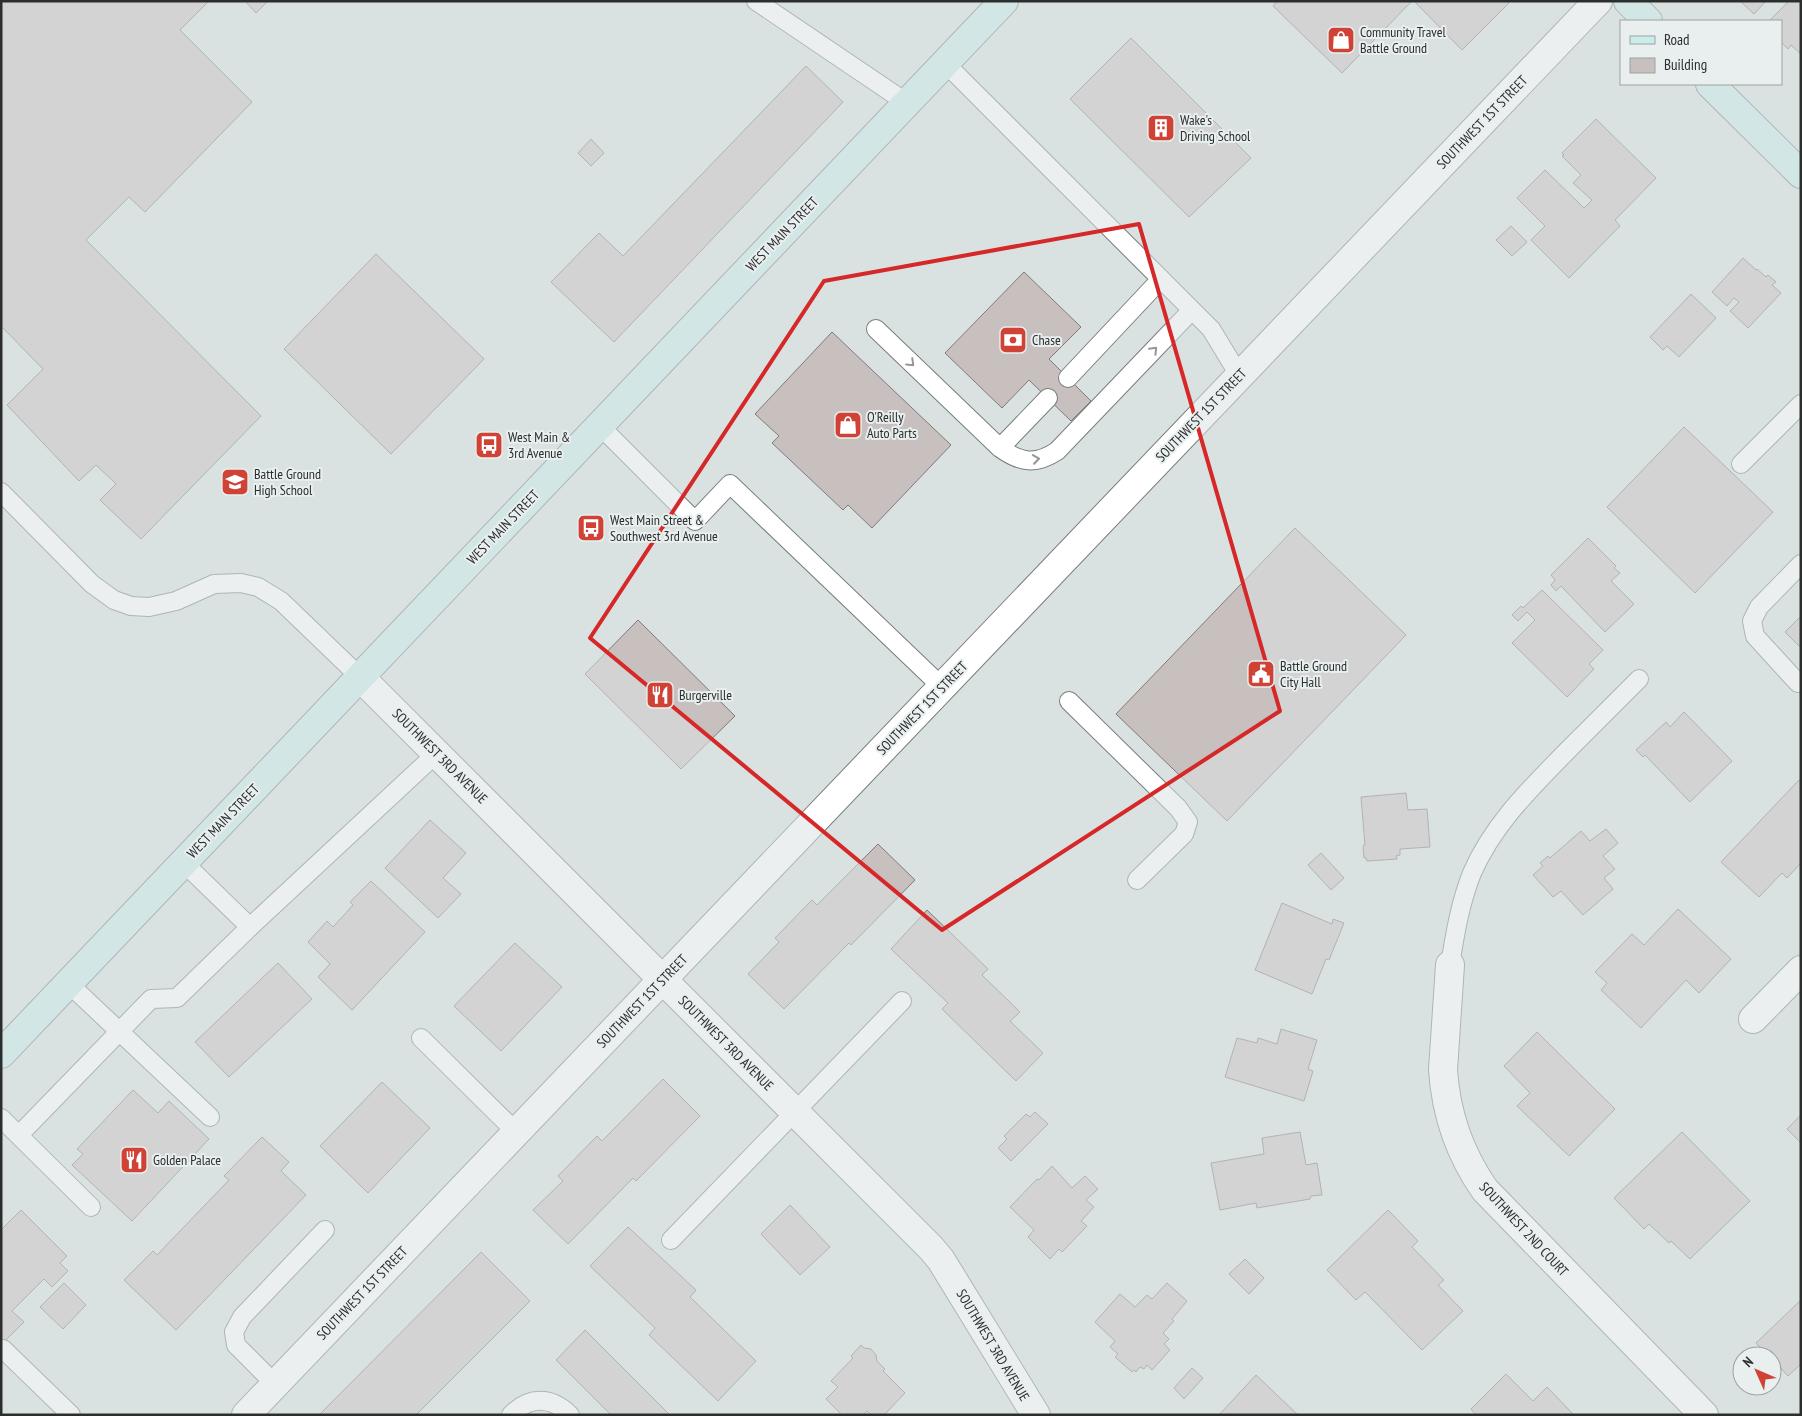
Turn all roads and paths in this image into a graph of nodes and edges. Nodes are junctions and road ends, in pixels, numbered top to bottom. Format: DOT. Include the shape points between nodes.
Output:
graph roads {
  1 [pos="756,1"];
  2 [pos="1004,1"];
  3 [pos="1598,1"];
  4 [pos="1628,1"];
  5 [pos="1647,20"];
  6 [pos="946,63"];
  7 [pos="1711,85"];
  8 [pos="907,103"];
  9 [pos="1800,171"];
  10 [pos="1161,279"];
  11 [pos="1192,310"];
  12 [pos="876,330"];
  13 [pos="1239,374"];
  14 [pos="1068,378"];
  15 [pos="1048,398"];
  16 [pos="1801,404"];
  17 [pos="600,426"];
  18 [pos="1000,448"];
  19 [pos="1741,464"];
  20 [pos="1,492"];
  21 [pos="1801,564"];
  22 [pos="360,677"];
  23 [pos="1639,679"];
  24 [pos="1798,682"];
  25 [pos="942,687"];
  26 [pos="1069,701"];
  27 [pos="437,753"];
  28 [pos="183,862"];
  29 [pos="1137,880"];
  30 [pos="250,927"];
  31 [pos="1450,965"];
  32 [pos="1801,970"];
  33 [pos="662,980"];
  34 [pos="68,983"];
  35 [pos="902,1001"];
  36 [pos="1753,1019"];
  37 [pos="119,1030"];
  38 [pos="422,1038"];
  39 [pos="1,1054"];
  40 [pos="795,1112"];
  41 [pos="210,1117"];
  42 [pos="1,1118"];
  43 [pos="516,1132"];
  44 [pos="19,1136"];
  45 [pos="91,1207"];
  46 [pos="324,1230"];
  47 [pos="671,1240"];
  48 [pos="3,1349"];
  49 [pos="275,1384"];
  50 [pos="71,1415"];
  51 [pos="246,1415"];
  52 [pos="511,1415"];
  53 [pos="570,1415"];
  54 [pos="1036,1415"];
  55 [pos="1704,1415"];
  1 -- 8 [label="lane"];
  2 -- 6 [label="main road, WEST MAIN STREET"];
  3 -- 13 [label="street, SOUTHWEST 1ST STREET"];
  4 -- 5 [label="main road"];
  6 -- 8 [label="main road, WEST MAIN STREET"];
  6 -- 10 [label="lane"];
  7 -- 9 [label="main road"];
  8 -- 17 [label="main road, WEST MAIN STREET"];
  10 -- 11 [label="lane"];
  10 -- 14 [label="lane"];
  11 -- 13 [label="lane" via="1211,329"];
  18 -- 11 [label="lane, one-way" via="1011,456 1029,460 1047,457 1057,450"];
  12 -- 18 [label="lane, one-way"];
  13 -- 25 [label="street, SOUTHWEST 1ST STREET"];
  15 -- 18 [label="lane"];
  16 -- 19 [label="lane"];
  17 -- 22 [label="main road, WEST MAIN STREET"];
  17 -- 25 [label="lane" via="695,521 730,484"];
  20 -- 22 [label="lane" via="92,584 114,600 131,606 158,606 214,584 241,583 258,587 281,601"];
  21 -- 24 [label="lane" via="1759,607 1752,621 1756,636"];
  22 -- 27 [label="street, SOUTHWEST 3RD AVENUE"];
  22 -- 28 [label="main road, WEST MAIN STREET"];
  23 -- 31 [label="lane" via="1507,814 1472,874 1458,916"];
  25 -- 33 [label="street, SOUTHWEST 1ST STREET"];
  26 -- 29 [label="lane" via="1178,808 1188,822 1184,834"];
  27 -- 30 [label="lane"];
  27 -- 33 [label="street, SOUTHWEST 3RD AVENUE"];
  28 -- 30 [label="lane"];
  28 -- 34 [label="main road, WEST MAIN STREET"];
  30 -- 37 [label="lane" via="177,998 150,999"];
  31 -- 55 [label="street, SOUTHWEST 2ND COURT" via="1444,1088 1456,1138 1470,1170 1485,1190"];
  32 -- 36 [label="street"];
  33 -- 40 [label="street, SOUTHWEST 3RD AVENUE"];
  33 -- 43 [label="street, SOUTHWEST 1ST STREET"];
  34 -- 37 [label="lane"];
  34 -- 39 [label="main road, WEST MAIN STREET"];
  35 -- 40 [label="lane"];
  37 -- 41 [label="lane"];
  37 -- 44 [label="lane"];
  38 -- 43 [label="lane"];
  40 -- 47 [label="lane"];
  40 -- 54 [label="street, SOUTHWEST 3RD AVENUE" via="941,1260"];
  42 -- 44 [label="lane"];
  43 -- 49 [label="street, SOUTHWEST 1ST STREET"];
  44 -- 45 [label="lane"];
  46 -- 49 [label="lane" via="242,1317 234,1332 236,1345"];
  48 -- 50 [label="lane"];
  49 -- 51 [label="street, SOUTHWEST 1ST STREET"];
  52 -- 53 [label="lane" via="520,1405 533,1400 548,1401"];
}
